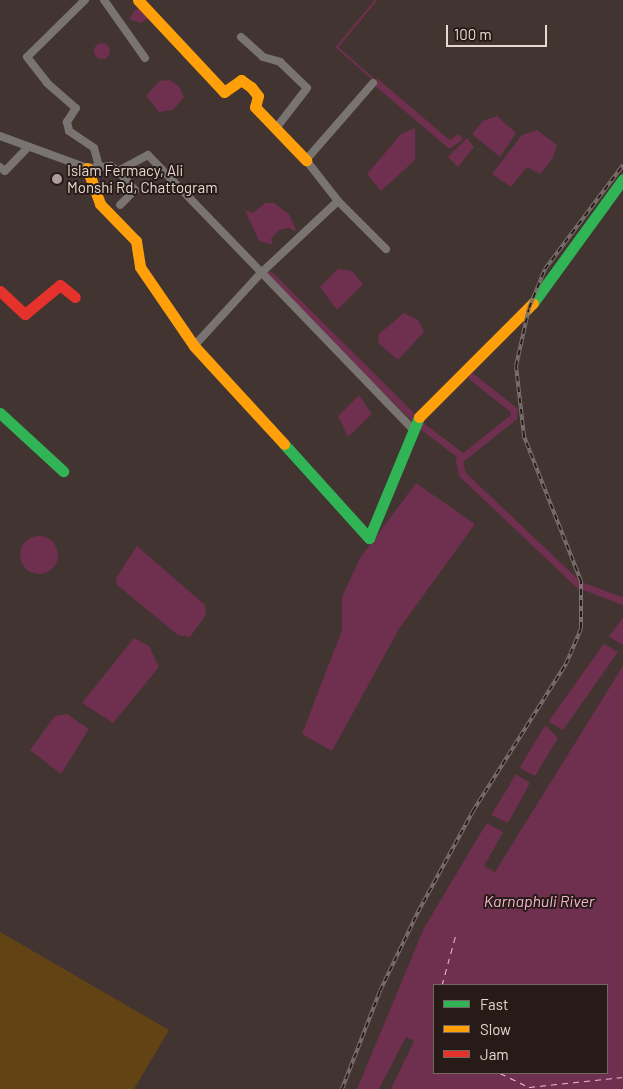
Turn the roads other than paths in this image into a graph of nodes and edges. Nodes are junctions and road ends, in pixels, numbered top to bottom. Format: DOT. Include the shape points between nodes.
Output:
graph roads {
  1 [pos="84,0"];
  2 [pos="104,0"];
  3 [pos="138,0"];
  4 [pos="241,37"];
  5 [pos="145,58"];
  6 [pos="373,83"];
  7 [pos="277,127"];
  8 [pos="0,136"];
  9 [pos="28,147"];
  10 [pos="306,160"];
  11 [pos="0,167"];
  12 [pos="99,167"];
  13 [pos="87,168"];
  14 [pos="118,171"];
  15 [pos="623,179"];
  16 [pos="338,202"];
  17 [pos="120,205"];
  18 [pos="386,249"];
  19 [pos="261,273"];
  20 [pos="0,291"];
  21 [pos="75,297"];
  22 [pos="194,346"];
  23 [pos="0,413"];
  24 [pos="414,422"];
  25 [pos="63,471"];
  1 -- 12 [label="street" via="27,57 46,83 76,108 67,122 69,131 94,148"];
  2 -- 5 [label="street"];
  3 -- 7 [label="main road" via="224,92 241,80 250,87 258,96 256,107"];
  4 -- 7 [label="street" via="263,57 280,62 307,88"];
  6 -- 10 [label="street"];
  7 -- 10 [label="main road"];
  8 -- 9 [label="street"];
  9 -- 11 [label="street" via="4,171"];
  9 -- 13 [label="street"];
  10 -- 16 [label="street"];
  12 -- 13 [label="street"];
  12 -- 14 [label="street"];
  13 -- 22 [label="main road" via="100,204 136,241 140,267"];
  14 -- 17 [label="street" via="135,190"];
  14 -- 19 [label="street" via="148,155"];
  15 -- 24 [label="main road" via="533,303 449,391"];
  16 -- 18 [label="street"];
  16 -- 19 [label="street"];
  19 -- 22 [label="street"];
  19 -- 24 [label="street"];
  20 -- 21 [label="main road" via="25,314 60,285"];
  22 -- 24 [label="main road" via="239,399 330,490 369,538"];
  23 -- 25 [label="main road"];
}
